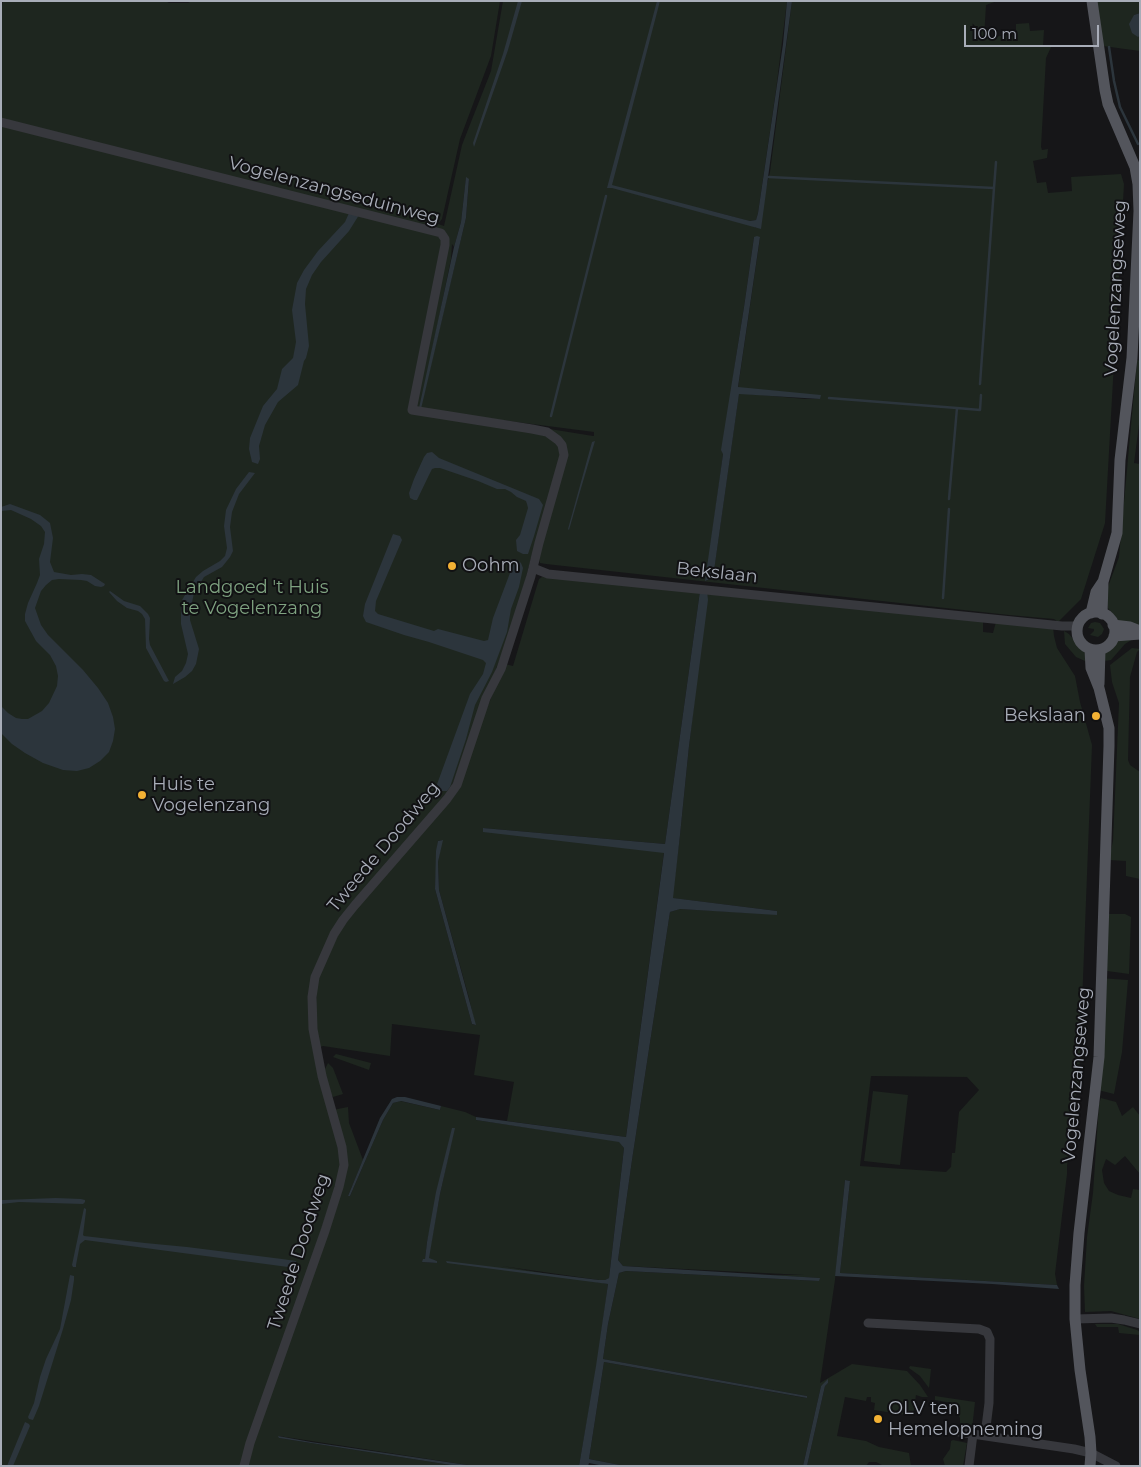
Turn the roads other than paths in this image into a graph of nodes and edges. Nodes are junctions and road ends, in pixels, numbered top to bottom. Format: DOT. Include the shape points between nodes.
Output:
graph roads {
  1 [pos="1092,1"];
  2 [pos="1,122"];
  3 [pos="533,568"];
  4 [pos="1097,614"];
  5 [pos="1078,626"];
  6 [pos="1114,631"];
  7 [pos="1140,633"];
  8 [pos="1095,650"];
  9 [pos="1075,1319"];
  10 [pos="868,1323"];
  11 [pos="1140,1324"];
  12 [pos="959,1432"];
  13 [pos="973,1434"];
  14 [pos="985,1435"];
  15 [pos="1091,1453"];
  16 [pos="244,1466"];
  17 [pos="969,1466"];
  18 [pos="1090,1466"];
  19 [pos="1116,1466"];
  1 -- 4 [label="main road, Vogelenzangseweg" via="1108,104 1135,167 1139,211 1132,358 1120,460 1117,533 1103,582 1096,592"];
  2 -- 3 [label="street, Vogelenzangseduinweg" via="441,233 445,245 412,410 532,428 547,432 562,445 564,455"];
  3 -- 5 [label="street, Bekslaan" via="548,574"];
  3 -- 16 [label="street, Tweede Doodweg" via="501,669 486,698 457,785 343,920 315,977 313,1029 342,1147 343,1172"];
  4 -- 5 [label="main road" via="1081,619"];
  4 -- 6 [label="main road" via="1108,617"];
  5 -- 8 [label="main road" via="1078,638 1083,645"];
  6 -- 7 [label="main road"];
  6 -- 8 [label="main road" via="1110,644"];
  8 -- 9 [label="main road, Vogelenzangseweg" via="1091,668 1109,728 1110,746 1101,1022 1076,1266"];
  9 -- 11 [label="street" via="1111,1318"];
  9 -- 15 [label="main road, Vogelenzangseweg"];
  10 -- 14 [label="street" via="980,1328 988,1332 989,1403"];
  12 -- 13 [label="street"];
  13 -- 14 [label="street"];
  13 -- 17 [label="street"];
  14 -- 15 [label="street"];
  15 -- 18 [label="main road, Vogelenzangseweg"];
  15 -- 19 [label="street"];
}
